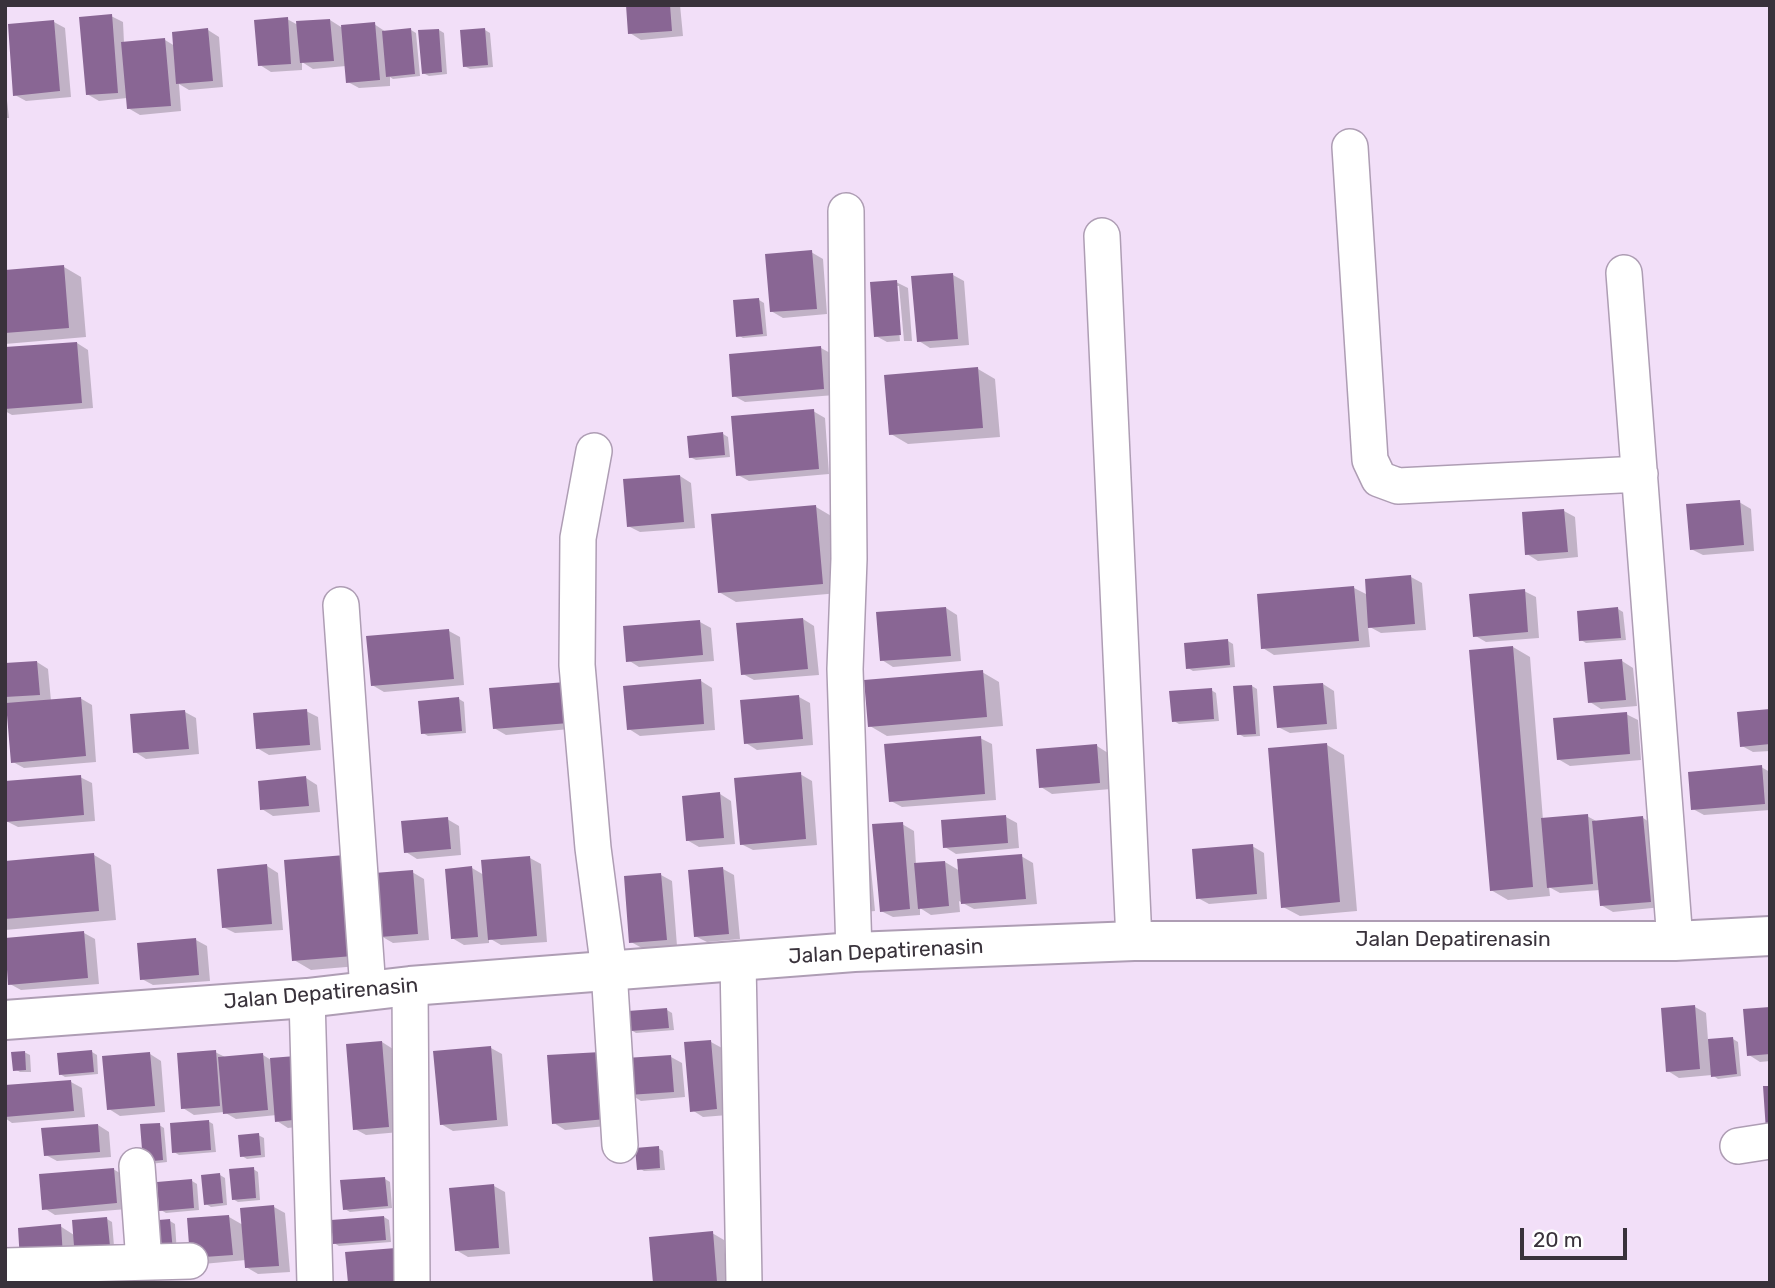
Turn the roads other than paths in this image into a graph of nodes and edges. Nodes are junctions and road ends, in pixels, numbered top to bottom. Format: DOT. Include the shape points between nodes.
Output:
graph roads {
  1 [pos="1350,147"];
  2 [pos="846,211"];
  3 [pos="1102,236"];
  4 [pos="1624,273"];
  5 [pos="594,451"];
  6 [pos="1640,474"];
  7 [pos="341,605"];
  8 [pos="1770,936"];
  9 [pos="1134,941"];
  10 [pos="1675,941"];
  11 [pos="854,952"];
  12 [pos="738,961"];
  13 [pos="609,970"];
  14 [pos="410,986"];
  15 [pos="368,990"];
  16 [pos="307,998"];
  17 [pos="5,1020"];
  18 [pos="620,1144"];
  19 [pos="137,1166"];
  20 [pos="190,1261"];
  21 [pos="144,1262"];
  22 [pos="5,1266"];
  23 [pos="315,1283"];
  24 [pos="412,1283"];
  25 [pos="744,1283"];
  1 -- 6 [label="street" via="1370,460 1379,479 1398,486"];
  2 -- 11 [label="street" via="849,559 845,669"];
  3 -- 9 [label="street"];
  4 -- 6 [label="street"];
  5 -- 13 [label="street" via="578,538 577,665"];
  6 -- 10 [label="street"];
  7 -- 15 [label="street"];
  8 -- 10 [label="street, Jalan Depatirenasin"];
  9 -- 10 [label="street, Jalan Depatirenasin"];
  9 -- 11 [label="street, Jalan Depatirenasin"];
  11 -- 12 [label="street, Jalan Depatirenasin"];
  12 -- 13 [label="street, Jalan Depatirenasin"];
  12 -- 25 [label="street"];
  13 -- 14 [label="street, Jalan Depatirenasin"];
  13 -- 18 [label="street"];
  14 -- 15 [label="street, Jalan Depatirenasin"];
  14 -- 24 [label="street"];
  15 -- 16 [label="street, Jalan Depatirenasin"];
  16 -- 17 [label="street, Jalan Depatirenasin"];
  16 -- 23 [label="street"];
  19 -- 21 [label="street"];
  20 -- 21 [label="street"];
  21 -- 22 [label="street"];
}
